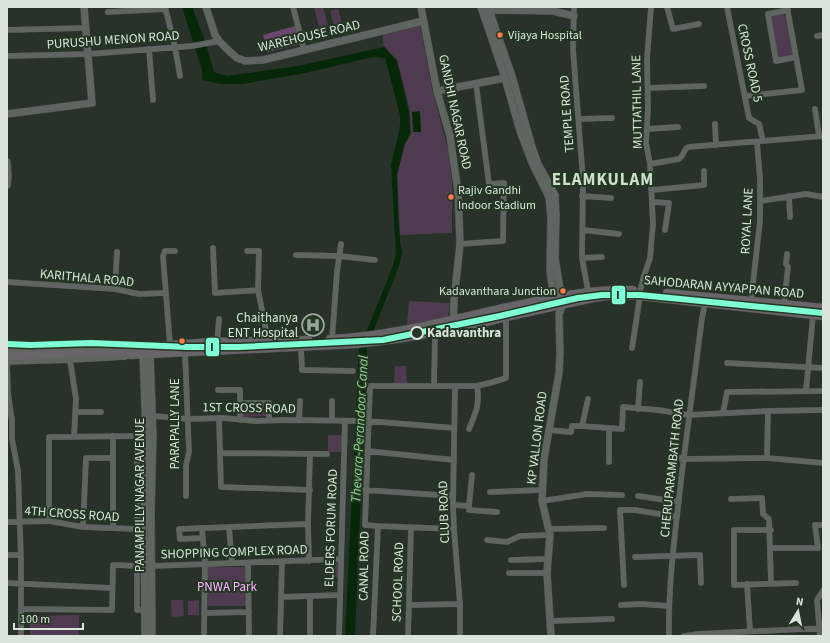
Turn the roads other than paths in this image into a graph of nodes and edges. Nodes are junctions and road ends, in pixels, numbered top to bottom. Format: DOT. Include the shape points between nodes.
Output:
graph roads {
  1 [pos="84,7"];
  2 [pos="206,7"];
  3 [pos="293,7"];
  4 [pos="421,7"];
  5 [pos="560,7"];
  6 [pos="574,7"];
  7 [pos="651,7"];
  8 [pos="667,7"];
  9 [pos="727,7"];
  10 [pos="165,8"];
  11 [pos="788,8"];
  12 [pos="485,9"];
  13 [pos="108,12"];
  14 [pos="553,12"];
  15 [pos="574,16"];
  16 [pos="424,21"];
  17 [pos="699,24"];
  18 [pos="85,28"];
  19 [pos="7,30"];
  20 [pos="219,41"];
  21 [pos="175,47"];
  22 [pos="149,49"];
  23 [pos="304,50"];
  24 [pos="89,54"];
  25 [pos="7,56"];
  26 [pos="796,57"];
  27 [pos="180,76"];
  28 [pos="508,77"];
  29 [pos="476,84"];
  30 [pos="704,86"];
  31 [pos="648,88"];
  32 [pos="437,91"];
  33 [pos="746,96"];
  34 [pos="153,100"];
  35 [pos="815,109"];
  36 [pos="7,114"];
  37 [pos="612,118"];
  38 [pos="579,119"];
  39 [pos="715,124"];
  40 [pos="678,127"];
  41 [pos="647,129"];
  42 [pos="821,136"];
  43 [pos="760,142"];
  44 [pos="716,145"];
  45 [pos="7,162"];
  46 [pos="650,164"];
  47 [pos="704,171"];
  48 [pos="583,180"];
  49 [pos="606,181"];
  50 [pos="7,185"];
  51 [pos="652,190"];
  52 [pos="582,196"];
  53 [pos="789,196"];
  54 [pos="823,197"];
  55 [pos="611,198"];
  56 [pos="760,201"];
  57 [pos="652,202"];
  58 [pos="790,217"];
  59 [pos="583,230"];
  60 [pos="665,230"];
  61 [pos="619,234"];
  62 [pos="341,244"];
  63 [pos="460,244"];
  64 [pos="213,248"];
  65 [pos="175,251"];
  66 [pos="247,251"];
  67 [pos="117,252"];
  68 [pos="787,254"];
  69 [pos="296,255"];
  70 [pos="339,256"];
  71 [pos="602,257"];
  72 [pos="582,258"];
  73 [pos="375,260"];
  74 [pos="7,282"];
  75 [pos="115,290"];
  76 [pos="258,290"];
  77 [pos="588,291"];
  78 [pos="165,293"];
  79 [pos="640,293"];
  80 [pos="557,296"];
  81 [pos="705,303"];
  82 [pos="750,304"];
  83 [pos="784,304"];
  84 [pos="559,305"];
  85 [pos="823,308"];
  86 [pos="813,315"];
  87 [pos="823,316"];
  88 [pos="506,317"];
  89 [pos="219,319"];
  90 [pos="452,319"];
  91 [pos="453,330"];
  92 [pos="434,334"];
  93 [pos="332,339"];
  94 [pos="371,339"];
  95 [pos="268,340"];
  96 [pos="357,341"];
  97 [pos="215,342"];
  98 [pos="170,345"];
  99 [pos="300,346"];
  100 [pos="632,348"];
  101 [pos="7,351"];
  102 [pos="128,351"];
  103 [pos="148,351"];
  104 [pos="214,351"];
  105 [pos="185,352"];
  106 [pos="7,356"];
  107 [pos="70,360"];
  108 [pos="7,362"];
  109 [pos="727,363"];
  110 [pos="808,367"];
  111 [pos="823,368"];
  112 [pos="353,371"];
  113 [pos="640,382"];
  114 [pos="434,386"];
  115 [pos="455,386"];
  116 [pos="477,386"];
  117 [pos="218,390"];
  118 [pos="806,391"];
  119 [pos="823,391"];
  120 [pos="588,399"];
  121 [pos="300,401"];
  122 [pos="332,401"];
  123 [pos="240,403"];
  124 [pos="638,408"];
  125 [pos="823,410"];
  126 [pos="768,411"];
  127 [pos="76,412"];
  128 [pos="101,412"];
  129 [pos="723,413"];
  130 [pos="688,415"];
  131 [pos="149,416"];
  132 [pos="219,418"];
  133 [pos="188,419"];
  134 [pos="240,420"];
  135 [pos="269,420"];
  136 [pos="299,420"];
  137 [pos="332,420"];
  138 [pos="345,421"];
  139 [pos="368,421"];
  140 [pos="582,426"];
  141 [pos="454,428"];
  142 [pos="609,428"];
  143 [pos="469,429"];
  144 [pos="548,430"];
  145 [pos="113,436"];
  146 [pos="137,436"];
  147 [pos="149,436"];
  148 [pos="74,437"];
  149 [pos="367,452"];
  150 [pos="220,453"];
  151 [pos="310,454"];
  152 [pos="327,454"];
  153 [pos="673,457"];
  154 [pos="113,458"];
  155 [pos="767,458"];
  156 [pos="684,459"];
  157 [pos="454,460"];
  158 [pos="609,462"];
  159 [pos="823,463"];
  160 [pos="472,475"];
  161 [pos="310,490"];
  162 [pos="365,490"];
  163 [pos="542,490"];
  164 [pos="490,492"];
  165 [pos="622,495"];
  166 [pos="186,496"];
  167 [pos="453,496"];
  168 [pos="638,496"];
  169 [pos="731,499"];
  170 [pos="542,501"];
  171 [pos="679,502"];
  172 [pos="453,505"];
  173 [pos="469,506"];
  174 [pos="497,512"];
  175 [pos="677,517"];
  176 [pos="49,521"];
  177 [pos="7,522"];
  178 [pos="20,522"];
  179 [pos="308,524"];
  180 [pos="823,524"];
  181 [pos="378,526"];
  182 [pos="83,527"];
  183 [pos="229,527"];
  184 [pos="113,528"];
  185 [pos="202,528"];
  186 [pos="411,528"];
  187 [pos="604,528"];
  188 [pos="136,529"];
  189 [pos="148,529"];
  190 [pos="454,529"];
  191 [pos="770,530"];
  192 [pos="549,532"];
  193 [pos="203,538"];
  194 [pos="487,540"];
  195 [pos="771,548"];
  196 [pos="7,555"];
  197 [pos="21,555"];
  198 [pos="673,556"];
  199 [pos="635,557"];
  200 [pos="341,559"];
  201 [pos="548,559"];
  202 [pos="511,560"];
  203 [pos="309,561"];
  204 [pos="282,562"];
  205 [pos="232,563"];
  206 [pos="248,563"];
  207 [pos="205,564"];
  208 [pos="137,566"];
  209 [pos="148,566"];
  210 [pos="509,573"];
  211 [pos="547,573"];
  212 [pos="7,583"];
  213 [pos="701,583"];
  214 [pos="770,583"];
  215 [pos="796,583"];
  216 [pos="21,584"];
  217 [pos="747,584"];
  218 [pos="624,585"];
  219 [pos="112,588"];
  220 [pos="823,592"];
  221 [pos="340,595"];
  222 [pos="310,596"];
  223 [pos="281,597"];
  224 [pos="822,597"];
  225 [pos="460,604"];
  226 [pos="409,605"];
  227 [pos="620,605"];
  228 [pos="669,606"];
  229 [pos="21,609"];
  230 [pos="145,610"];
  231 [pos="249,612"];
  232 [pos="204,613"];
  233 [pos="612,619"];
  234 [pos="551,622"];
  235 [pos="821,629"];
  236 [pos="750,632"];
  237 [pos="771,633"];
  238 [pos="722,635"];
  239 [pos="21,636"];
  240 [pos="145,636"];
  241 [pos="152,636"];
  242 [pos="204,636"];
  243 [pos="249,636"];
  244 [pos="280,636"];
  245 [pos="310,636"];
  246 [pos="339,636"];
  247 [pos="373,636"];
  248 [pos="408,636"];
  249 [pos="460,636"];
  250 [pos="551,636"];
  251 [pos="669,636"];
  252 [pos="684,636"];
  253 [pos="820,636"];
  1 -- 18 [label="street"];
  2 -- 20 [label="street, WAREHOUSE ROAD"];
  3 -- 23 [label="street"];
  4 -- 16 [label="street, GANDHI NAGAR ROAD"];
  5 -- 14 [label="street"];
  6 -- 15 [label="street, TEMPLE ROAD"];
  7 -- 31 [label="street, MUTTATHIL LANE" via="647,59"];
  8 -- 17 [label="street" via="673,29"];
  9 -- 33 [label="street, CROSS ROAD 5"];
  10 -- 13 [label="street"];
  10 -- 21 [label="street"];
  11 -- 26 [label="street"];
  11 -- 26 [label="street" via="768,14 776,61"];
  12 -- 14 [label="street"];
  12 -- 28 [label="street"];
  14 -- 15 [label="street"];
  15 -- 38 [label="street, TEMPLE ROAD"];
  16 -- 23 [label="street, WAREHOUSE ROAD"];
  16 -- 32 [label="street, GANDHI NAGAR ROAD"];
  18 -- 19 [label="street"];
  18 -- 24 [label="street"];
  20 -- 21 [label="street, PURUSHU MENON ROAD"];
  20 -- 23 [label="street, WAREHOUSE ROAD" via="245,61 263,60"];
  21 -- 22 [label="street, PURUSHU MENON ROAD"];
  21 -- 27 [label="street"];
  22 -- 24 [label="street, PURUSHU MENON ROAD"];
  22 -- 34 [label="street"];
  24 -- 25 [label="street, PURUSHU MENON ROAD"];
  24 -- 36 [label="street" via="92,103"];
  26 -- 33 [label="street" via="802,90"];
  28 -- 29 [label="street"];
  28 -- 80 [label="street" via="538,164 555,195"];
  29 -- 32 [label="street"];
  29 -- 63 [label="street" via="489,184 504,183 503,241"];
  30 -- 31 [label="street"];
  31 -- 41 [label="street, MUTTATHIL LANE"];
  32 -- 63 [label="street, GANDHI NAGAR ROAD" via="450,136 456,175"];
  33 -- 43 [label="street, CROSS ROAD 5" via="749,118 759,124"];
  35 -- 42 [label="street"];
  37 -- 38 [label="street"];
  38 -- 48 [label="street, TEMPLE ROAD"];
  39 -- 44 [label="street"];
  40 -- 41 [label="street"];
  41 -- 46 [label="street, MUTTATHIL LANE" via="646,143"];
  42 -- 43 [label="street"];
  43 -- 44 [label="street"];
  43 -- 56 [label="street, ROYAL LANE"];
  44 -- 46 [label="street" via="688,147 679,159"];
  45 -- 50 [label="street"];
  46 -- 51 [label="street, MUTTATHIL LANE"];
  47 -- 51 [label="street" via="704,185"];
  48 -- 49 [label="street"];
  48 -- 52 [label="street, TEMPLE ROAD"];
  51 -- 57 [label="street, MUTTATHIL LANE"];
  52 -- 55 [label="street"];
  52 -- 59 [label="street, TEMPLE ROAD"];
  53 -- 54 [label="street" via="806,194"];
  53 -- 56 [label="street"];
  53 -- 58 [label="street"];
  56 -- 82 [label="street, ROYAL LANE"];
  57 -- 60 [label="street" via="669,203"];
  57 -- 79 [label="street, MUTTATHIL LANE" via="650,258"];
  59 -- 61 [label="street"];
  59 -- 72 [label="street, TEMPLE ROAD"];
  62 -- 70 [label="street"];
  63 -- 90 [label="street, GANDHI NAGAR ROAD"];
  64 -- 76 [label="street" via="215,293"];
  65 -- 78 [label="street" via="165,251 163,256"];
  66 -- 76 [label="street" via="259,251"];
  67 -- 75 [label="street"];
  68 -- 83 [label="street"];
  69 -- 70 [label="street"];
  70 -- 73 [label="street"];
  70 -- 93 [label="street"];
  71 -- 72 [label="street"];
  72 -- 77 [label="street, TEMPLE ROAD"];
  74 -- 75 [label="street, KARITHALA ROAD"];
  75 -- 78 [label="street, KARITHALA ROAD" via="139,294"];
  76 -- 95 [label="street"];
  77 -- 79 [label="main road, SAHODARAN AYYAPPAN ROAD" via="617,290"];
  77 -- 80 [label="main road, SAHODARAN AYYAPPAN ROAD"];
  78 -- 98 [label="street"];
  79 -- 81 [label="main road, SAHODARAN AYYAPPAN ROAD"];
  79 -- 82 [label="main road, SAHODARAN AYYAPPAN ROAD"];
  79 -- 84 [label="main road, SAHODARAN AYYAPPAN ROAD" via="592,298"];
  79 -- 100 [label="street, MUTTATHIL LANE"];
  80 -- 84 [label="main road"];
  80 -- 90 [label="main road, SAHODARAN AYYAPPAN ROAD"];
  81 -- 82 [label="main road, SAHODARAN AYYAPPAN ROAD"];
  81 -- 130 [label="street, CHERUPARAMBATH ROAD"];
  82 -- 83 [label="main road, SAHODARAN AYYAPPAN ROAD"];
  82 -- 86 [label="main road, SAHODARAN AYYAPPAN ROAD"];
  83 -- 85 [label="main road, SAHODARAN AYYAPPAN ROAD"];
  84 -- 88 [label="main road, SAHODARAN AYYAPPAN ROAD"];
  84 -- 144 [label="street, KP VALLON ROAD" via="560,353"];
  86 -- 87 [label="main road, SAHODARAN AYYAPPAN ROAD"];
  86 -- 110 [label="street"];
  88 -- 91 [label="main road, SAHODARAN AYYAPPAN ROAD"];
  88 -- 116 [label="street" via="506,378"];
  89 -- 97 [label="street"];
  90 -- 91 [label="street, GANDHI NAGAR ROAD"];
  90 -- 94 [label="main road, SAHODARAN AYYAPPAN ROAD"];
  91 -- 92 [label="main road, SAHODARAN AYYAPPAN ROAD"];
  92 -- 94 [label="main road, SAHODARAN AYYAPPAN ROAD"];
  92 -- 114 [label="street"];
  93 -- 95 [label="main road, SAHODARAN AYYAPPAN ROAD"];
  93 -- 96 [label="main road, SAHODARAN AYYAPPAN ROAD"];
  94 -- 96 [label="main road, SAHODARAN AYYAPPAN ROAD"];
  95 -- 97 [label="main road, SAHODARAN AYYAPPAN ROAD"];
  96 -- 99 [label="main road, SAHODARAN AYYAPPAN ROAD"];
  97 -- 98 [label="main road, SAHODARAN AYYAPPAN ROAD"];
  97 -- 104 [label="main road"];
  98 -- 103 [label="main road, SAHODARAN AYYAPPAN ROAD"];
  99 -- 104 [label="main road, SAHODARAN AYYAPPAN ROAD"];
  99 -- 112 [label="street" via="302,370"];
  101 -- 102 [label="street" via="123,347"];
  102 -- 103 [label="main road, SAHODARAN AYYAPPAN ROAD"];
  102 -- 106 [label="main road, SAHODARAN AYYAPPAN ROAD"];
  102 -- 107 [label="street" via="125,357"];
  103 -- 105 [label="main road, SAHODARAN AYYAPPAN ROAD"];
  103 -- 131 [label="street, PANAMPILLY NAGAR AVENUE"];
  104 -- 105 [label="main road, SAHODARAN AYYAPPAN ROAD"];
  105 -- 133 [label="street, PARAPALLY LANE"];
  107 -- 108 [label="street"];
  107 -- 127 [label="street"];
  108 -- 178 [label="street" via="12,438 18,471"];
  109 -- 110 [label="street"];
  110 -- 111 [label="street"];
  110 -- 118 [label="street"];
  113 -- 124 [label="street"];
  114 -- 115 [label="street"];
  114 -- 139 [label="street, CANAL ROAD" via="370,386"];
  115 -- 116 [label="street"];
  115 -- 141 [label="street, CLUB ROAD"];
  116 -- 143 [label="street" via="478,408"];
  117 -- 123 [label="street" via="240,390"];
  118 -- 119 [label="street"];
  118 -- 129 [label="street" via="727,392"];
  120 -- 140 [label="street"];
  121 -- 136 [label="street"];
  122 -- 137 [label="street"];
  123 -- 134 [label="street"];
  123 -- 135 [label="street" via="269,403"];
  124 -- 130 [label="street"];
  124 -- 142 [label="street" via="623,407 622,429"];
  125 -- 126 [label="street"];
  126 -- 129 [label="street"];
  126 -- 155 [label="street"];
  127 -- 128 [label="street"];
  127 -- 148 [label="street"];
  129 -- 130 [label="street"];
  130 -- 156 [label="street, CHERUPARAMBATH ROAD"];
  131 -- 133 [label="street, 1ST CROSS ROAD"];
  131 -- 147 [label="street, PANAMPILLY NAGAR AVENUE"];
  132 -- 133 [label="street, 1ST CROSS ROAD"];
  132 -- 134 [label="street, 1ST CROSS ROAD"];
  132 -- 150 [label="street"];
  133 -- 166 [label="street, PARAPALLY LANE"];
  134 -- 135 [label="street, 1ST CROSS ROAD"];
  135 -- 136 [label="street, 1ST CROSS ROAD"];
  136 -- 137 [label="street, 1ST CROSS ROAD"];
  137 -- 138 [label="street, 1ST CROSS ROAD"];
  138 -- 139 [label="street, 1ST CROSS ROAD"];
  138 -- 200 [label="street, ELDERS FORUM ROAD"];
  139 -- 141 [label="street, 1ST CROSS ROAD"];
  139 -- 149 [label="street, CANAL ROAD"];
  140 -- 142 [label="street"];
  140 -- 144 [label="street" via="572,426 571,432"];
  141 -- 157 [label="street, CLUB ROAD"];
  142 -- 158 [label="street"];
  144 -- 163 [label="street, KP VALLON ROAD"];
  145 -- 146 [label="street"];
  145 -- 148 [label="street"];
  145 -- 154 [label="street"];
  146 -- 147 [label="street"];
  146 -- 188 [label="street"];
  147 -- 189 [label="street, PANAMPILLY NAGAR AVENUE"];
  148 -- 176 [label="street" via="50,437"];
  149 -- 157 [label="street"];
  149 -- 162 [label="street, CANAL ROAD"];
  150 -- 151 [label="street"];
  150 -- 161 [label="street" via="221,487"];
  151 -- 152 [label="street"];
  151 -- 161 [label="street"];
  153 -- 156 [label="street"];
  154 -- 182 [label="street" via="86,458"];
  154 -- 184 [label="street"];
  155 -- 156 [label="street"];
  155 -- 159 [label="street"];
  156 -- 171 [label="street, CHERUPARAMBATH ROAD"];
  157 -- 167 [label="street, CLUB ROAD"];
  160 -- 173 [label="street"];
  161 -- 179 [label="street"];
  162 -- 167 [label="street"];
  162 -- 181 [label="street, CANAL ROAD" via="365,525"];
  163 -- 164 [label="street"];
  163 -- 170 [label="street, KP VALLON ROAD"];
  165 -- 170 [label="street" via="587,494"];
  167 -- 172 [label="street, CLUB ROAD"];
  168 -- 171 [label="street"];
  169 -- 191 [label="street" via="762,498 763,514 769,519"];
  170 -- 192 [label="street, KP VALLON ROAD"];
  171 -- 175 [label="street, CHERUPARAMBATH ROAD"];
  172 -- 173 [label="street"];
  172 -- 190 [label="street, CLUB ROAD"];
  173 -- 174 [label="street" via="468,510"];
  175 -- 198 [label="street, CHERUPARAMBATH ROAD"];
  175 -- 218 [label="street" via="620,510"];
  176 -- 178 [label="street, 4TH CROSS ROAD"];
  176 -- 182 [label="street, 4TH CROSS ROAD"];
  177 -- 178 [label="street, 4TH CROSS ROAD"];
  178 -- 197 [label="street"];
  179 -- 183 [label="street"];
  179 -- 203 [label="street"];
  180 -- 195 [label="street" via="815,524 818,548"];
  181 -- 186 [label="street"];
  181 -- 247 [label="street, CANAL ROAD"];
  182 -- 184 [label="street, 4TH CROSS ROAD"];
  183 -- 185 [label="street"];
  183 -- 205 [label="street"];
  184 -- 188 [label="street, 4TH CROSS ROAD"];
  185 -- 193 [label="street"];
  185 -- 193 [label="street" via="179,529 180,539"];
  186 -- 190 [label="street"];
  186 -- 226 [label="street, SCHOOL ROAD"];
  187 -- 192 [label="street"];
  188 -- 189 [label="street"];
  188 -- 208 [label="street"];
  189 -- 209 [label="street, PANAMPILLY NAGAR AVENUE"];
  190 -- 225 [label="street, CLUB ROAD"];
  191 -- 195 [label="street"];
  191 -- 217 [label="street" via="734,530 734,585"];
  192 -- 194 [label="street" via="520,536 506,542"];
  192 -- 201 [label="street, KP VALLON ROAD"];
  193 -- 207 [label="street"];
  195 -- 214 [label="street"];
  196 -- 197 [label="street"];
  197 -- 216 [label="street"];
  198 -- 199 [label="street"];
  198 -- 213 [label="street" via="700,555"];
  198 -- 228 [label="street, CHERUPARAMBATH ROAD"];
  200 -- 203 [label="street, SHOPPING COMPLEX ROAD"];
  200 -- 221 [label="street, ELDERS FORUM ROAD"];
  201 -- 202 [label="street"];
  201 -- 211 [label="street, KP VALLON ROAD"];
  203 -- 204 [label="street, SHOPPING COMPLEX ROAD"];
  204 -- 206 [label="street, SHOPPING COMPLEX ROAD"];
  204 -- 223 [label="street"];
  205 -- 206 [label="street, SHOPPING COMPLEX ROAD"];
  205 -- 207 [label="street, SHOPPING COMPLEX ROAD"];
  206 -- 231 [label="street"];
  207 -- 209 [label="street, SHOPPING COMPLEX ROAD"];
  207 -- 232 [label="street"];
  208 -- 209 [label="street, SHOPPING COMPLEX ROAD"];
  208 -- 219 [label="street, SHOPPING COMPLEX ROAD" via="113,565"];
  208 -- 230 [label="street" via="137,610"];
  209 -- 230 [label="street, PANAMPILLY NAGAR AVENUE"];
  209 -- 241 [label="street, PANAMPILLY NAGAR AVENUE"];
  210 -- 211 [label="street"];
  211 -- 234 [label="street, KP VALLON ROAD"];
  212 -- 216 [label="street"];
  214 -- 215 [label="street"];
  214 -- 217 [label="street"];
  216 -- 219 [label="street"];
  216 -- 229 [label="street"];
  217 -- 236 [label="street"];
  219 -- 229 [label="street" via="112,610"];
  220 -- 224 [label="street"];
  221 -- 222 [label="street"];
  221 -- 246 [label="street, ELDERS FORUM ROAD"];
  222 -- 223 [label="street"];
  222 -- 245 [label="street"];
  223 -- 244 [label="street"];
  224 -- 235 [label="street" via="817,600"];
  225 -- 226 [label="street"];
  225 -- 249 [label="street, CLUB ROAD"];
  226 -- 248 [label="street, SCHOOL ROAD"];
  227 -- 228 [label="street"];
  228 -- 251 [label="street, CHERUPARAMBATH ROAD"];
  229 -- 239 [label="street"];
  230 -- 240 [label="street, PANAMPILLY NAGAR AVENUE"];
  231 -- 232 [label="street"];
  231 -- 243 [label="street"];
  232 -- 242 [label="street"];
  233 -- 234 [label="street"];
  234 -- 250 [label="street, KP VALLON ROAD"];
  235 -- 237 [label="street"];
  235 -- 253 [label="street"];
  236 -- 237 [label="street"];
  236 -- 238 [label="street"];
  238 -- 252 [label="street"];
}
